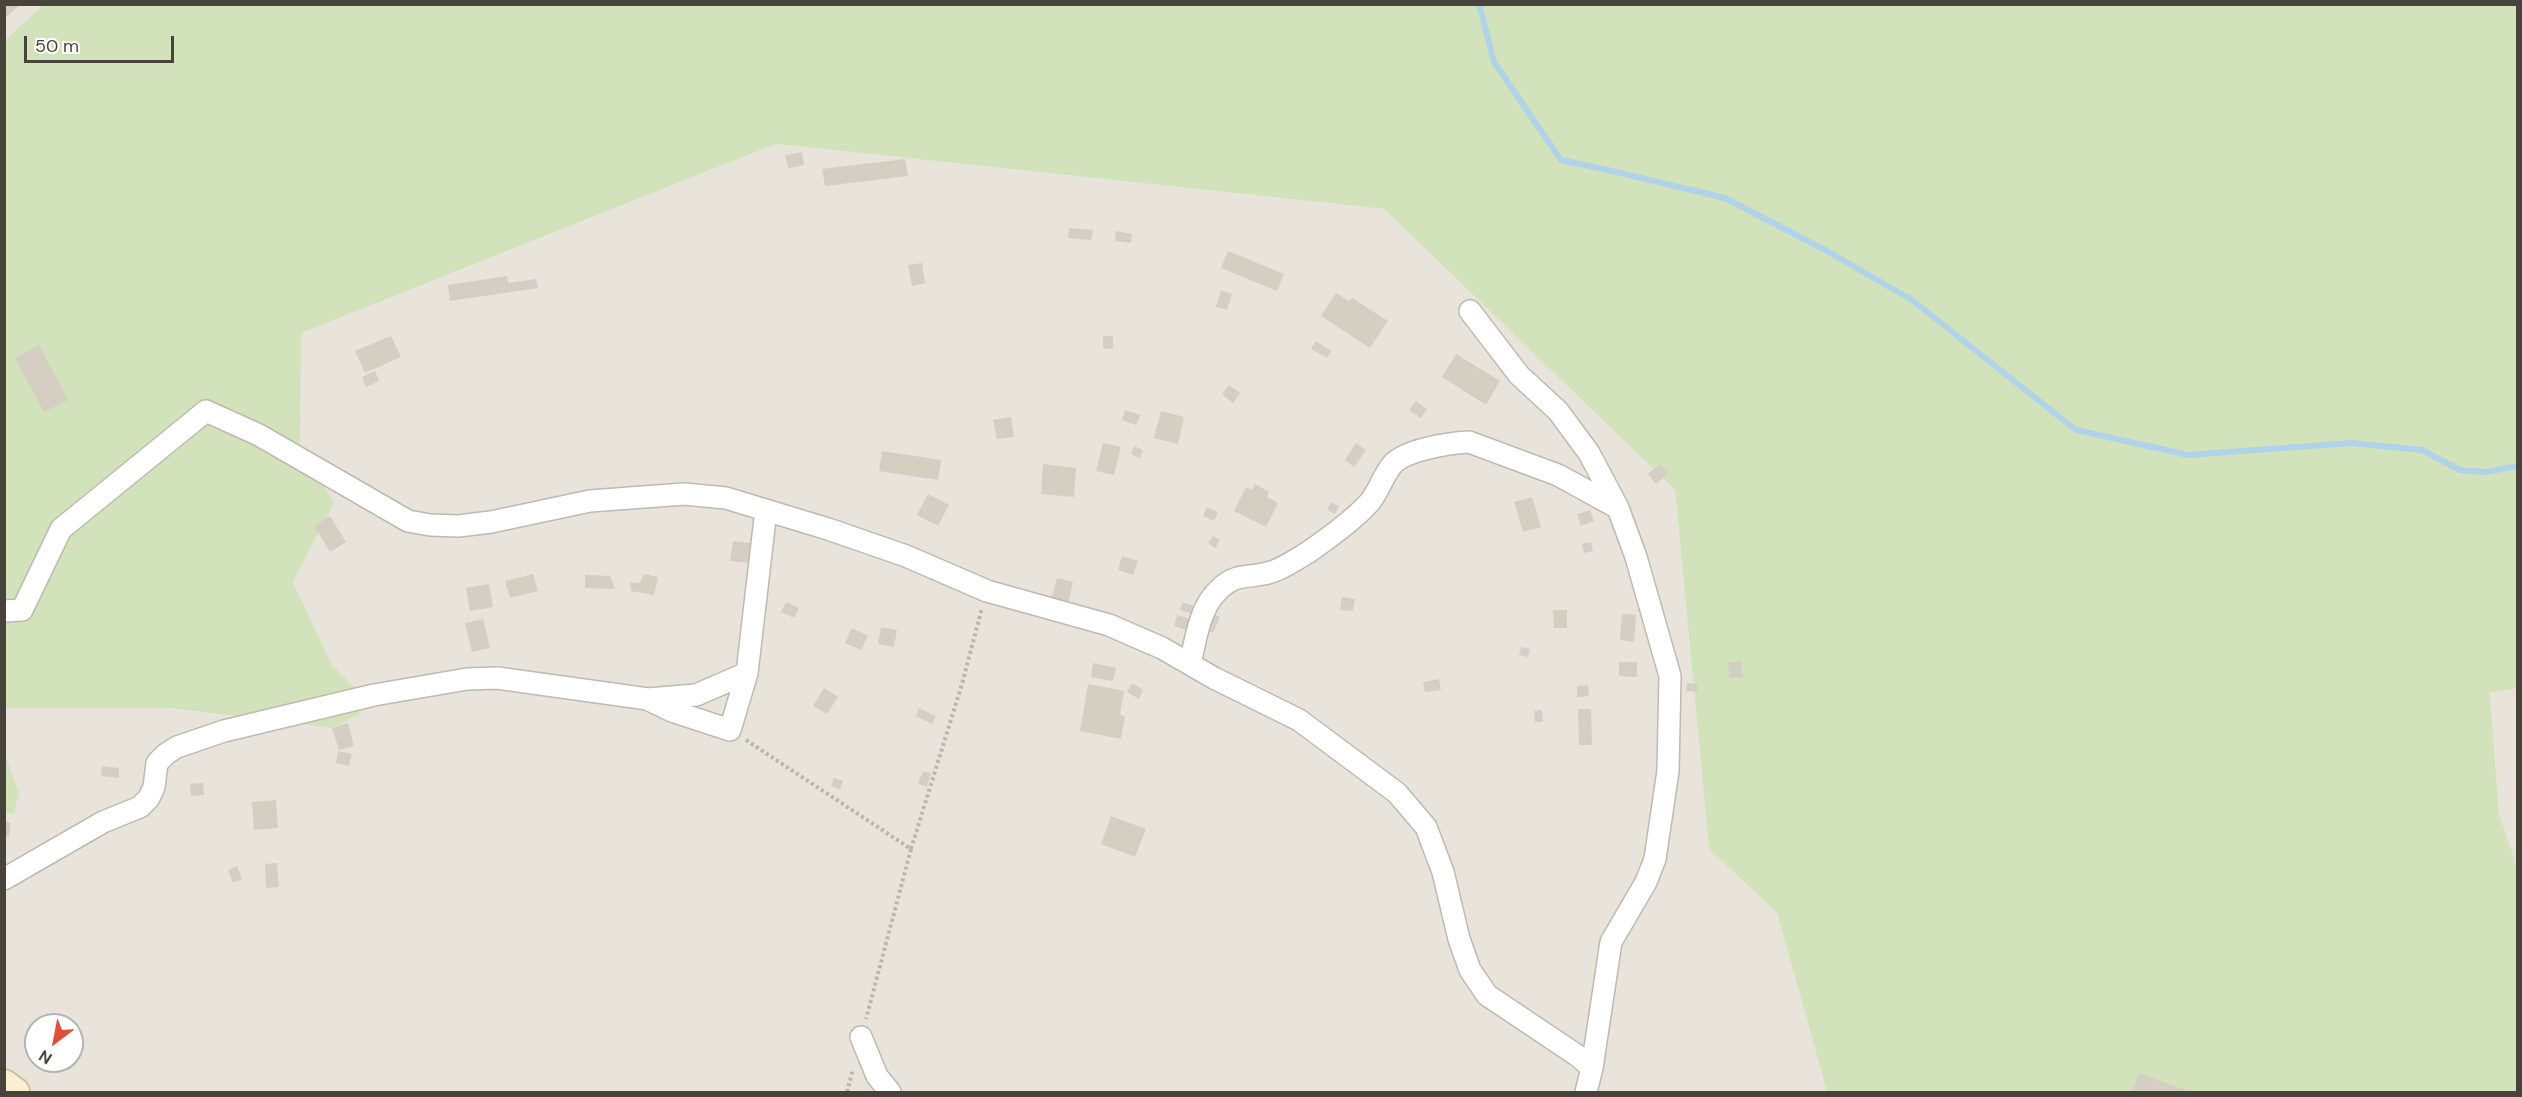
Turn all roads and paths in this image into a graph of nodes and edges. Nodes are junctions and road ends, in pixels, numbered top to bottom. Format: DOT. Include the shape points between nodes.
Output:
graph roads {
  1 [pos="1470,311"];
  2 [pos="1618,508"];
  3 [pos="766,510"];
  4 [pos="987,591"];
  5 [pos="4,610"];
  6 [pos="1190,664"];
  7 [pos="747,673"];
  8 [pos="648,699"];
  9 [pos="730,729"];
  10 [pos="911,849"];
  11 [pos="4,879"];
  12 [pos="861,1036"];
  13 [pos="1592,1068"];
  14 [pos="4,1084"];
  15 [pos="15,1092"];
  16 [pos="847,1092"];
  17 [pos="890,1092"];
  18 [pos="1586,1092"];
  1 -- 2 [label="street" via="1519,375 1558,411 1589,453"];
  2 -- 6 [label="street" via="1558,475 1469,442 1412,453 1391,466 1369,504 1306,553 1271,572 1243,575 1212,596"];
  2 -- 13 [label="street" via="1670,676 1668,771 1655,859 1611,942"];
  3 -- 4 [label="street" via="906,556"];
  3 -- 5 [label="street" via="726,498 684,494 590,501 491,522 430,525 408,521 259,435 206,411 61,529 22,610"];
  3 -- 7 [label="street"];
  4 -- 6 [label="street" via="1109,625"];
  4 -- 10 [label="path"];
  6 -- 13 [label="street" via="1299,720 1397,793 1426,827 1443,872 1470,970 1487,995"];
  7 -- 8 [label="street" via="696,695"];
  7 -- 9 [label="street"];
  8 -- 9 [label="street" via="672,711"];
  8 -- 11 [label="street" via="497,678 467,679 374,695 224,731 166,754 157,763 154,787 140,807 103,822"];
  9 -- 10 [label="path"];
  10 -- 12 [label="path"];
  12 -- 16 [label="path"];
  12 -- 17 [label="street" via="878,1076"];
  13 -- 18 [label="street"];
  14 -- 15 [label="street"];
}
